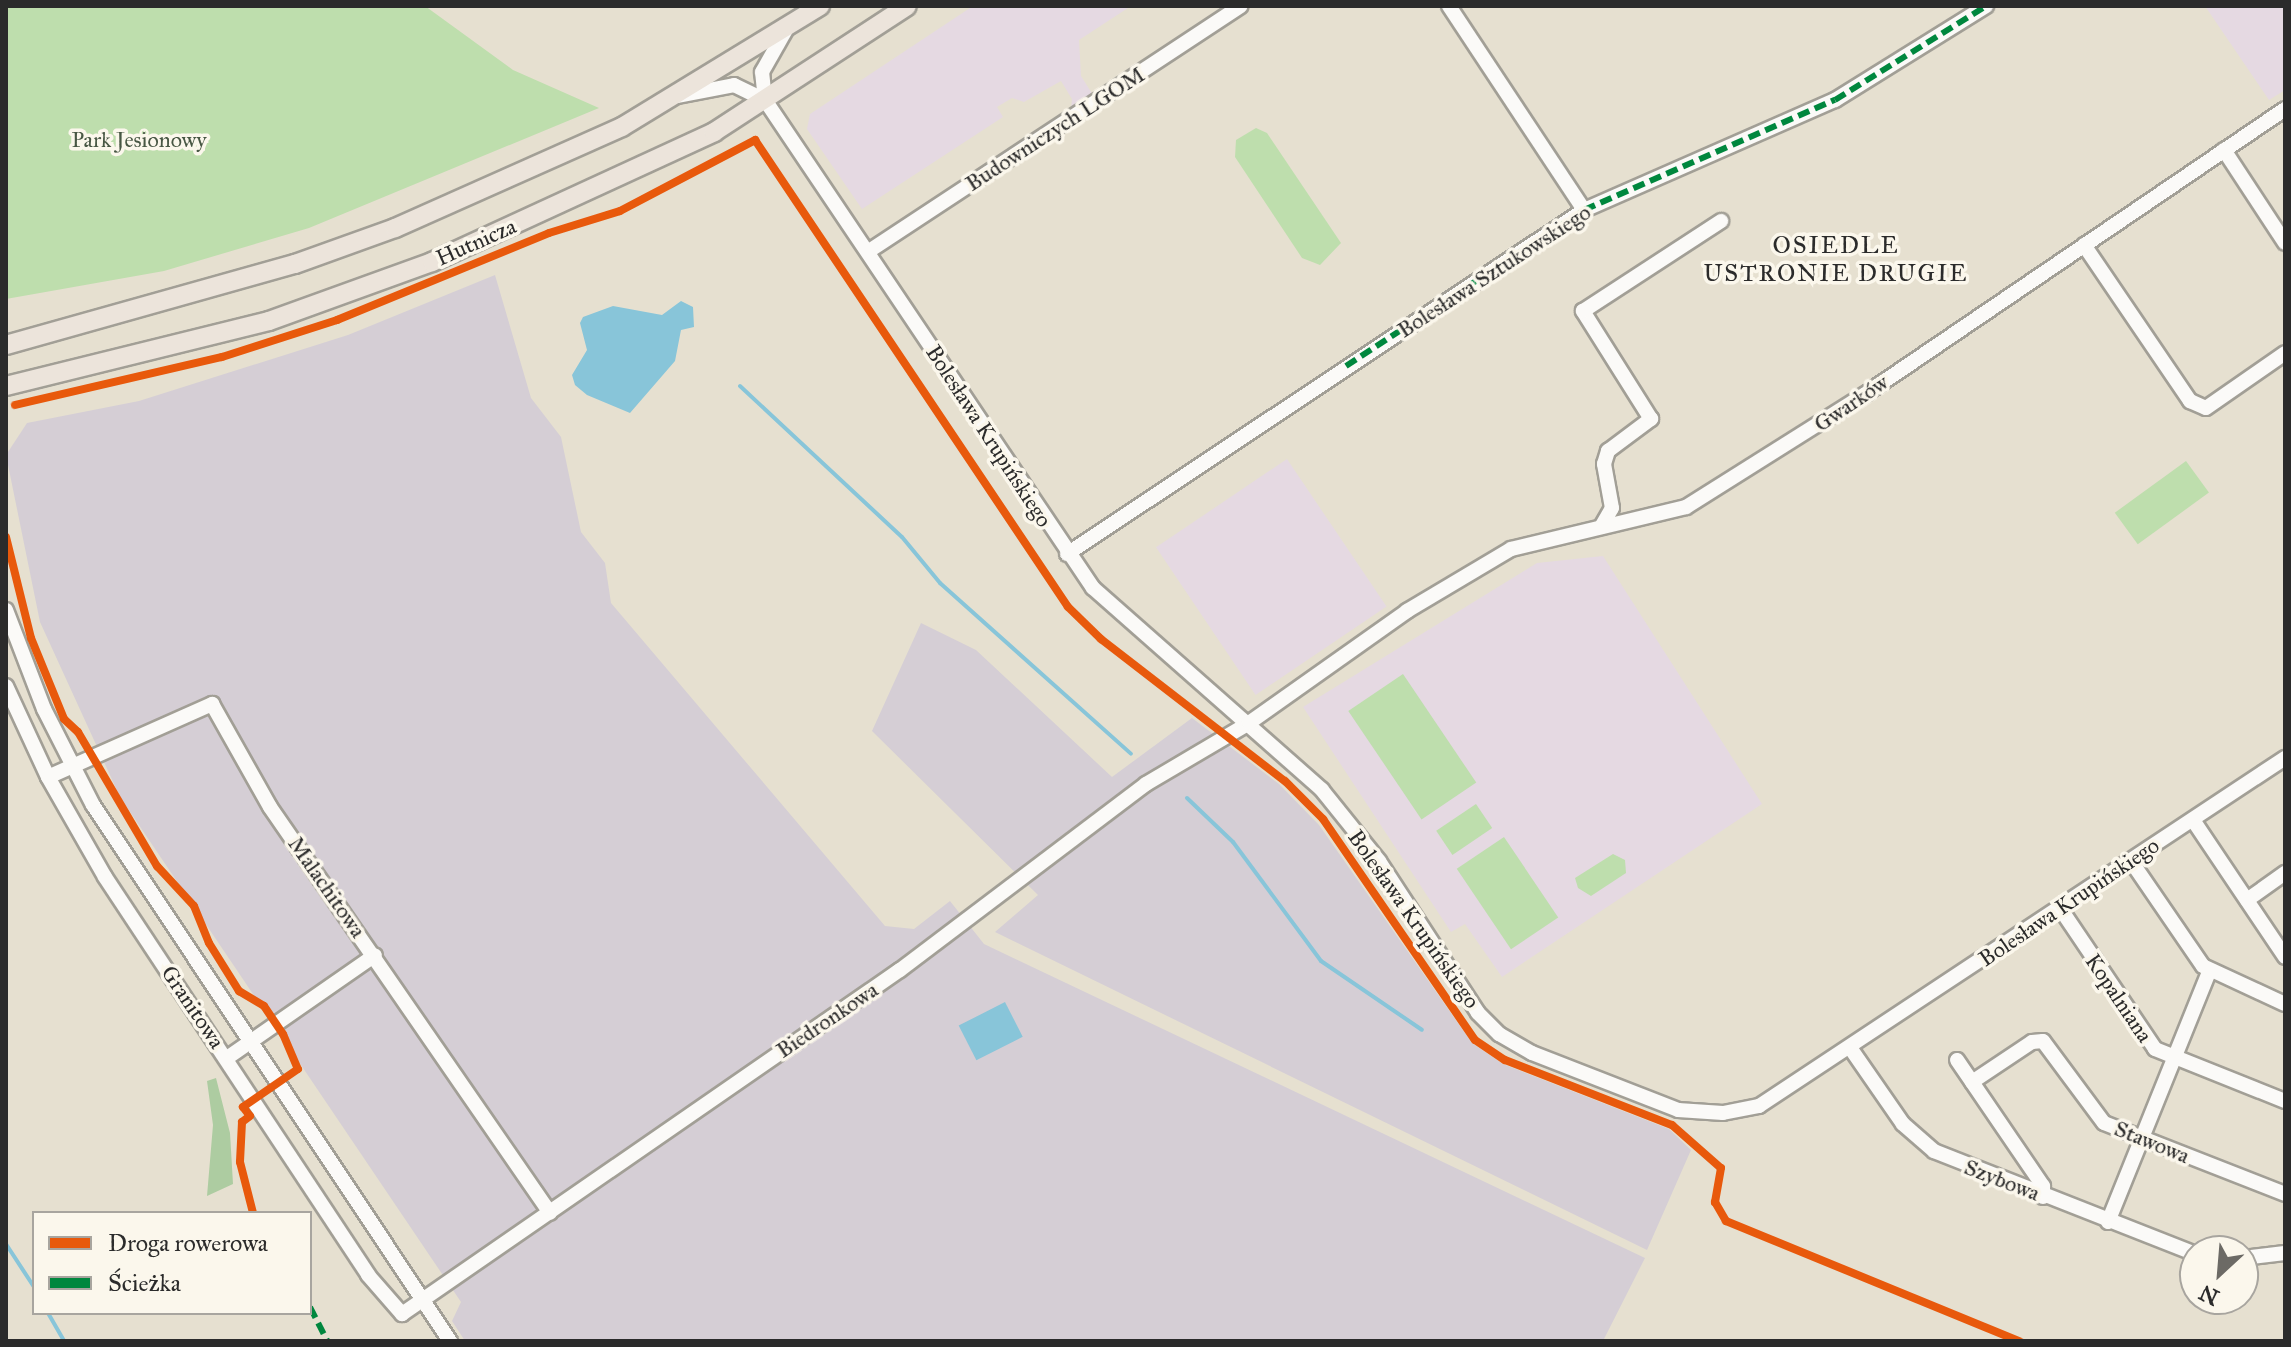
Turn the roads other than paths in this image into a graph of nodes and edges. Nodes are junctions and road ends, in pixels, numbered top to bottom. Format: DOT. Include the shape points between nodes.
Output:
graph roads {
  1 [pos="820,6"];
  2 [pos="907,6"];
  3 [pos="1240,6"];
  4 [pos="1449,6"];
  5 [pos="1986,6"];
  6 [pos="787,28"];
  7 [pos="678,96"];
  8 [pos="765,100"];
  9 [pos="2285,109"];
  10 [pos="2224,150"];
  11 [pos="1584,210"];
  12 [pos="1721,221"];
  13 [pos="2285,243"];
  14 [pos="2084,245"];
  15 [pos="869,251"];
  16 [pos="6,345"];
  17 [pos="2285,353"];
  18 [pos="6,386"];
  19 [pos="1601,527"];
  20 [pos="1067,554"];
  21 [pos="6,610"];
  22 [pos="6,686"];
  23 [pos="1249,723"];
  24 [pos="2285,758"];
  25 [pos="72,766"];
  26 [pos="48,777"];
  27 [pos="2193,820"];
  28 [pos="2131,861"];
  29 [pos="2285,873"];
  30 [pos="2247,900"];
  31 [pos="2060,908"];
  32 [pos="375,955"];
  33 [pos="2285,957"];
  34 [pos="2209,972"];
  35 [pos="2285,1004"];
  36 [pos="249,1040"];
  37 [pos="1851,1049"];
  38 [pos="2172,1057"];
  39 [pos="227,1058"];
  40 [pos="1957,1060"];
  41 [pos="1972,1082"];
  42 [pos="2285,1101"];
  43 [pos="2141,1138"];
  44 [pos="2285,1194"];
  45 [pos="2043,1197"];
  46 [pos="550,1213"];
  47 [pos="2108,1222"];
  48 [pos="2179,1248"];
  49 [pos="2285,1253"];
  50 [pos="2259,1256"];
  51 [pos="423,1299"];
  52 [pos="402,1314"];
  53 [pos="450,1341"];
  1 -- 6 [label="main road, Hutnicza"];
  2 -- 8 [label="main road, Hutnicza"];
  3 -- 15 [label="street, Budowniczych LGOM"];
  4 -- 11 [label="street"];
  5 -- 11 [label="street, Bolesława Sztukowskiego" via="1835,100"];
  6 -- 7 [label="main road, Hutnicza"];
  6 -- 8 [label="street" via="762,72"];
  7 -- 8 [label="street" via="734,85"];
  7 -- 16 [label="main road, Hutnicza" via="395,228 295,264"];
  8 -- 15 [label="street, Bolesława Krupińskiego"];
  8 -- 18 [label="main road, Hutnicza" via="714,132 606,185 359,292 181,345"];
  9 -- 10 [label="street, Gwarków"];
  10 -- 13 [label="street"];
  10 -- 14 [label="street, Gwarków"];
  11 -- 20 [label="street, Bolesława Sztukowskiego"];
  12 -- 19 [label="street" via="1583,311 1651,419 1608,451 1604,464 1612,508"];
  14 -- 17 [label="street" via="2190,401 2206,408"];
  14 -- 19 [label="street, Gwarków" via="1866,394 1686,507"];
  15 -- 20 [label="street, Bolesława Krupińskiego"];
  19 -- 23 [label="street, Gwarków" via="1511,549 1407,611"];
  20 -- 23 [label="street, Bolesława Krupińskiego" via="1115,609"];
  21 -- 25 [label="street, Granitowa"];
  22 -- 26 [label="street, Granitowa"];
  23 -- 37 [label="street, Bolesława Krupińskiego" via="1322,790 1379,861 1478,1013 1512,1043 1678,1110 1709,1114 1743,1111 1773,1100"];
  23 -- 46 [label="street, Biedronkowa" via="1146,784 900,970"];
  24 -- 27 [label="street, Bolesława Krupińskiego"];
  25 -- 26 [label="street, Malachitowa"];
  25 -- 32 [label="street, Malachitowa" via="212,704 270,807"];
  25 -- 36 [label="street, Granitowa"];
  26 -- 39 [label="street, Granitowa" via="105,877"];
  27 -- 28 [label="street, Bolesława Krupińskiego"];
  27 -- 30 [label="street"];
  28 -- 31 [label="street, Bolesława Krupińskiego"];
  28 -- 34 [label="street"];
  29 -- 30 [label="street"];
  30 -- 33 [label="street"];
  31 -- 37 [label="street, Bolesława Krupińskiego"];
  31 -- 38 [label="street, Kopalniana" via="2148,1043"];
  32 -- 36 [label="street"];
  32 -- 46 [label="street, Malachitowa"];
  34 -- 35 [label="street"];
  34 -- 38 [label="street"];
  36 -- 39 [label="street"];
  36 -- 51 [label="street, Granitowa"];
  37 -- 45 [label="street, Szybowa" via="1898,1118 1928,1147"];
  38 -- 42 [label="street, Kopalniana"];
  38 -- 43 [label="street"];
  39 -- 52 [label="street, Granitowa" via="368,1275"];
  40 -- 41 [label="street"];
  41 -- 43 [label="street, Stawowa" via="2042,1041 2100,1119"];
  41 -- 45 [label="street" via="2043,1187"];
  43 -- 44 [label="street, Stawowa"];
  43 -- 47 [label="street"];
  45 -- 47 [label="street, Szybowa"];
  46 -- 51 [label="street, Biedronkowa"];
  47 -- 48 [label="street, Szybowa"];
  49 -- 50 [label="street"];
  51 -- 52 [label="street, Biedronkowa"];
  51 -- 53 [label="street, Granitowa"];
}
